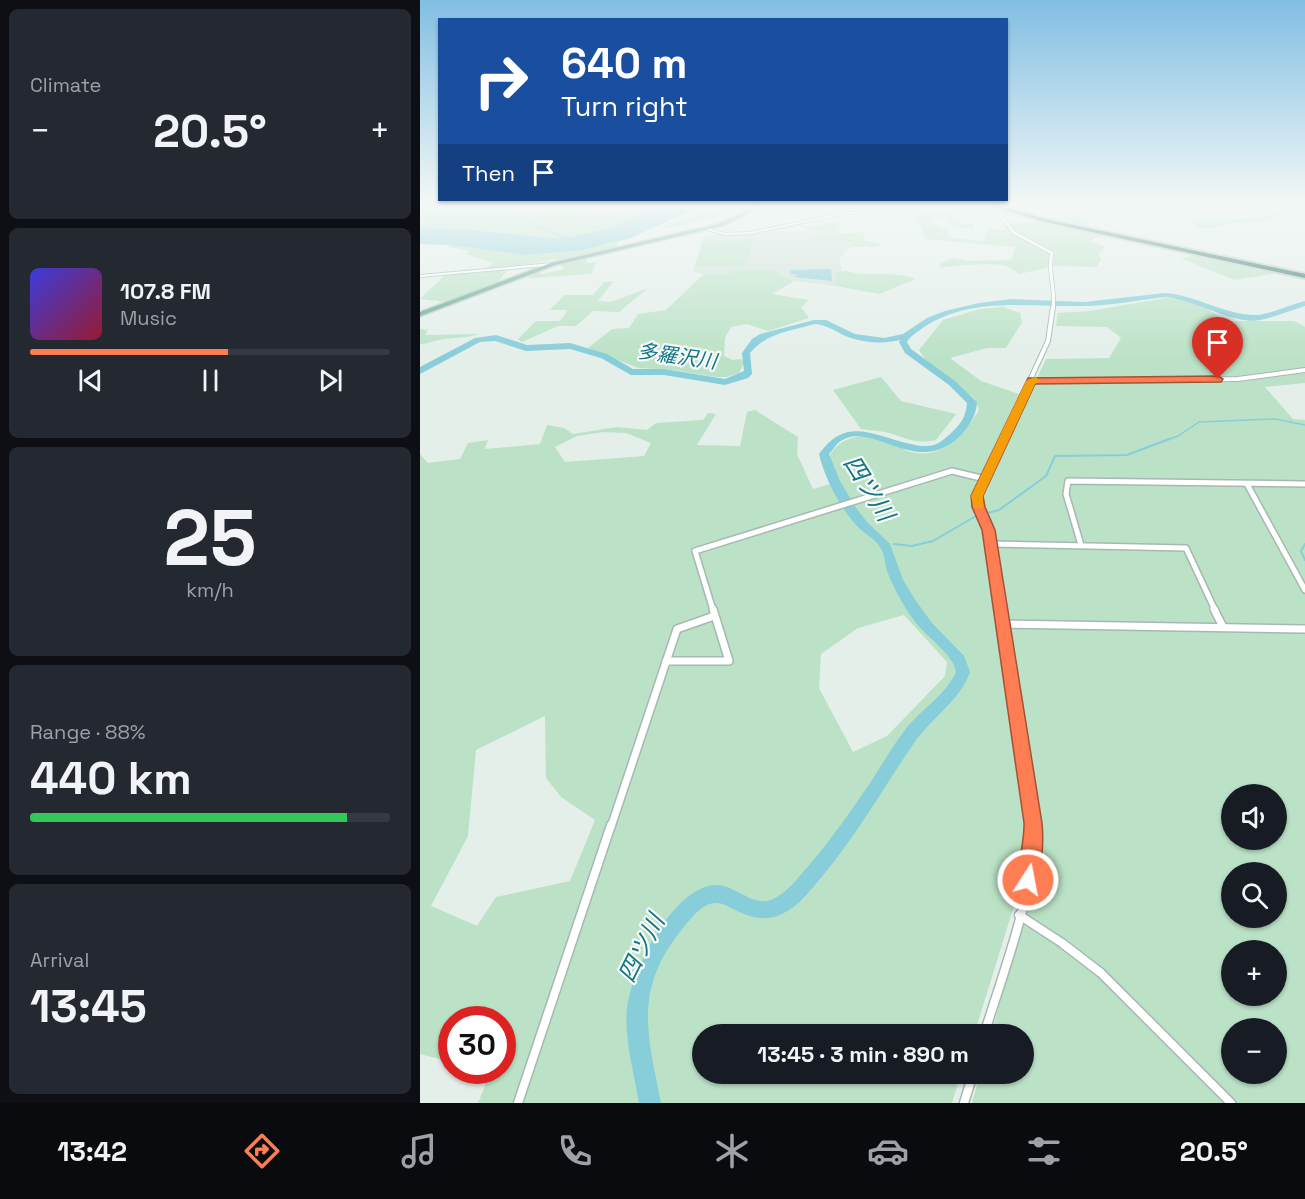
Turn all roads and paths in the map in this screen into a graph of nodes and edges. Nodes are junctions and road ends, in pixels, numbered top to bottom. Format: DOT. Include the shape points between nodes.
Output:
graph roads {
  1 [pos="591,255"];
  2 [pos="1051,255"];
  3 [pos="1213,255"];
  4 [pos="553,264"];
  5 [pos="420,276"];
  6 [pos="1305,276"];
  7 [pos="420,314"];
  8 [pos="1305,370"];
  9 [pos="1031,381"];
  10 [pos="985,479"];
  11 [pos="1247,484"];
  12 [pos="1305,484"];
  13 [pos="990,544"];
  14 [pos="1081,545"];
  15 [pos="1305,590"];
  16 [pos="714,616"];
  17 [pos="1002,624"];
  18 [pos="1223,627"];
  19 [pos="1305,629"];
  20 [pos="666,661"];
  21 [pos="1019,915"];
  22 [pos="987,1024"];
  23 [pos="970,1084"];
  24 [pos="518,1103"];
  25 [pos="964,1103"];
  26 [pos="1231,1103"];
  1 -- 4 [label="main road"];
  2 -- 9 [label="street" via="1054,297 1048,341"];
  3 -- 6 [label="highway"];
  4 -- 5 [label="street"];
  4 -- 7 [label="main road"];
  8 -- 9 [label="street" via="1238,379"];
  9 -- 10 [label="street"];
  10 -- 13 [label="street" via="977,501"];
  10 -- 16 [label="street" via="952,471 695,551"];
  11 -- 12 [label="street"];
  11 -- 14 [label="street" via="1068,481 1066,494"];
  11 -- 15 [label="street"];
  13 -- 14 [label="street"];
  13 -- 17 [label="street"];
  14 -- 18 [label="street" via="1186,548"];
  16 -- 20 [label="street" via="676,629"];
  16 -- 20 [label="street" via="729,661"];
  17 -- 18 [label="street"];
  17 -- 21 [label="street" via="1034,839"];
  18 -- 19 [label="street"];
  20 -- 24 [label="street"];
  21 -- 22 [label="street"];
  21 -- 26 [label="street" via="1101,973"];
  23 -- 25 [label="street"];
}
